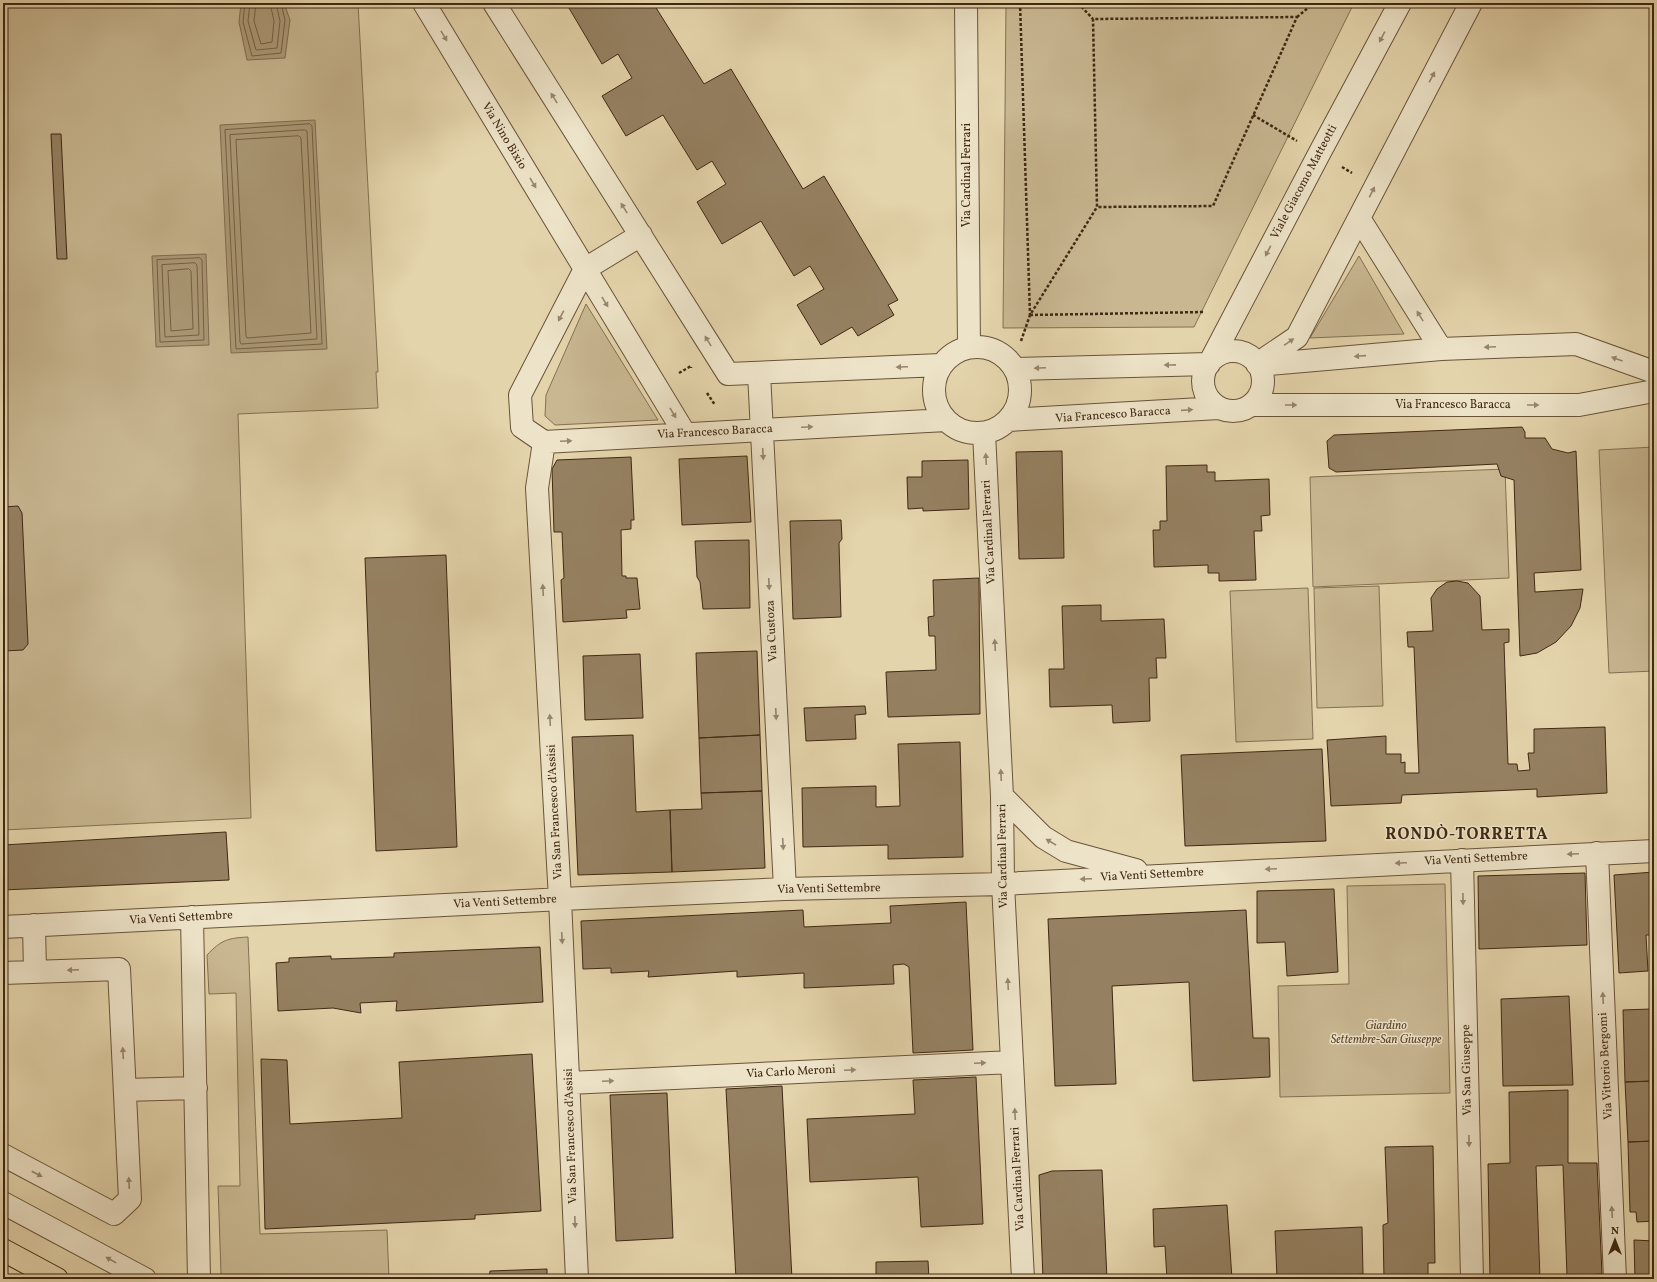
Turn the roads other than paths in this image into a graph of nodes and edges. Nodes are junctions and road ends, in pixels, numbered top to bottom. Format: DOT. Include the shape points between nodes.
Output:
graph roads {
  1 [pos="424,3"];
  2 [pos="494,3"];
  3 [pos="966,3"];
  4 [pos="1400,3"];
  5 [pos="1471,3"];
  6 [pos="1358,218"];
  7 [pos="641,235"];
  8 [pos="585,269"];
  9 [pos="969,347"];
  10 [pos="1441,349"];
  11 [pos="1209,363"];
  12 [pos="1258,364"];
  13 [pos="941,365"];
  14 [pos="1015,370"];
  15 [pos="1654,372"];
  16 [pos="759,374"];
  17 [pos="1654,391"];
  18 [pos="1252,405"];
  19 [pos="1218,408"];
  20 [pos="946,420"];
  21 [pos="1008,420"];
  22 [pos="761,430"];
  23 [pos="984,433"];
  24 [pos="685,434"];
  25 [pos="544,442"];
  26 [pos="1002,796"];
  27 [pos="1654,851"];
  28 [pos="1597,853"];
  29 [pos="1462,860"];
  30 [pos="1154,875"];
  31 [pos="1003,884"];
  32 [pos="785,889"];
  33 [pos="560,899"];
  34 [pos="192,917"];
  35 [pos="34,925"];
  36 [pos="3,927"];
  37 [pos="35,972"];
  38 [pos="3,973"];
  39 [pos="1012,1062"];
  40 [pos="569,1083"];
  41 [pos="196,1088"];
  42 [pos="125,1090"];
  43 [pos="3,1155"];
  44 [pos="3,1203"];
  45 [pos="3,1250"];
  46 [pos="57,1279"];
  47 [pos="146,1279"];
  48 [pos="199,1279"];
  49 [pos="577,1279"];
  50 [pos="1023,1279"];
  51 [pos="1472,1279"];
  52 [pos="1615,1279"];
  1 -- 8 [label="street, Via Nino Bixio, one-way"];
  7 -- 2 [label="street, one-way"];
  3 -- 9 [label="street, Via Cardinal Ferrari"];
  4 -- 11 [label="street, Viale Giacomo Matteotti, one-way"];
  6 -- 5 [label="street, one-way"];
  10 -- 6 [label="street, one-way"];
  12 -- 6 [label="street, one-way" via="1297,337"];
  7 -- 8 [label="street"];
  16 -- 7 [label="street, one-way" via="728,374"];
  8 -- 24 [label="street, Via Nino Bixio, one-way"];
  8 -- 25 [label="street, one-way" via="520,394 522,427"];
  9 -- 13 [label="street" via="958,350"];
  9 -- 14 [label="street" via="996,350 1007,358"];
  10 -- 12 [label="street, one-way"];
  15 -- 10 [label="street, one-way" via="1576,344"];
  11 -- 12 [label="street" via="1221,354 1234,351 1247,355"];
  11 -- 14 [label="street, one-way"];
  11 -- 19 [label="street" via="1204,376 1204,388 1209,400"];
  12 -- 18 [label="street" via="1263,375 1263,386 1259,397"];
  13 -- 16 [label="street, one-way"];
  13 -- 20 [label="street" via="935,379 933,394 937,408"];
  14 -- 21 [label="street" via="1020,382 1020,396 1016,409"];
  16 -- 22 [label="street, Via Custoza"];
  18 -- 17 [label="street, Via Francesco Baracca, one-way" via="1579,405"];
  18 -- 19 [label="street" via="1235,412"];
  21 -- 19 [label="street, Via Francesco Baracca, one-way"];
  22 -- 20 [label="street, Via Francesco Baracca, one-way"];
  20 -- 23 [label="street" via="970,433"];
  21 -- 23 [label="street"];
  22 -- 24 [label="street, Via Francesco Baracca"];
  22 -- 32 [label="street, Via Custoza, one-way"];
  26 -- 23 [label="street, Via Cardinal Ferrari, one-way"];
  25 -- 24 [label="street, Via Francesco Baracca, one-way"];
  33 -- 25 [label="street, Via San Francesco d'Assisi, one-way" via="537,488"];
  30 -- 26 [label="street, one-way" via="1066,851 1042,837"];
  26 -- 31 [label="street, Via Cardinal Ferrari"];
  27 -- 28 [label="street, Via Venti Settembre"];
  28 -- 29 [label="street, Via Venti Settembre, one-way"];
  52 -- 28 [label="street, Via Vittorio Bergomi, one-way"];
  29 -- 30 [label="street, Via Venti Settembre, one-way"];
  29 -- 51 [label="street, Via San Giuseppe, one-way"];
  30 -- 31 [label="street, Via Venti Settembre, one-way"];
  31 -- 32 [label="street, Via Venti Settembre"];
  39 -- 31 [label="street, Via Cardinal Ferrari, one-way"];
  32 -- 33 [label="street, Via Venti Settembre"];
  33 -- 34 [label="street, Via Venti Settembre"];
  33 -- 40 [label="street, Via San Francesco d'Assisi, one-way"];
  34 -- 35 [label="street, Via Venti Settembre"];
  34 -- 41 [label="street"];
  35 -- 36 [label="street, Via Venti Settembre"];
  35 -- 37 [label="street"];
  37 -- 38 [label="street"];
  42 -- 37 [label="street, one-way" via="119,969"];
  40 -- 39 [label="street, Via Carlo Meroni, one-way"];
  50 -- 39 [label="street, Via Cardinal Ferrari, one-way"];
  40 -- 49 [label="street, Via San Francesco d'Assisi, one-way"];
  41 -- 42 [label="street"];
  41 -- 48 [label="street"];
  43 -- 42 [label="street, one-way" via="114,1214 130,1199"];
  47 -- 44 [label="street, one-way"];
  45 -- 46 [label="main road"];
}
